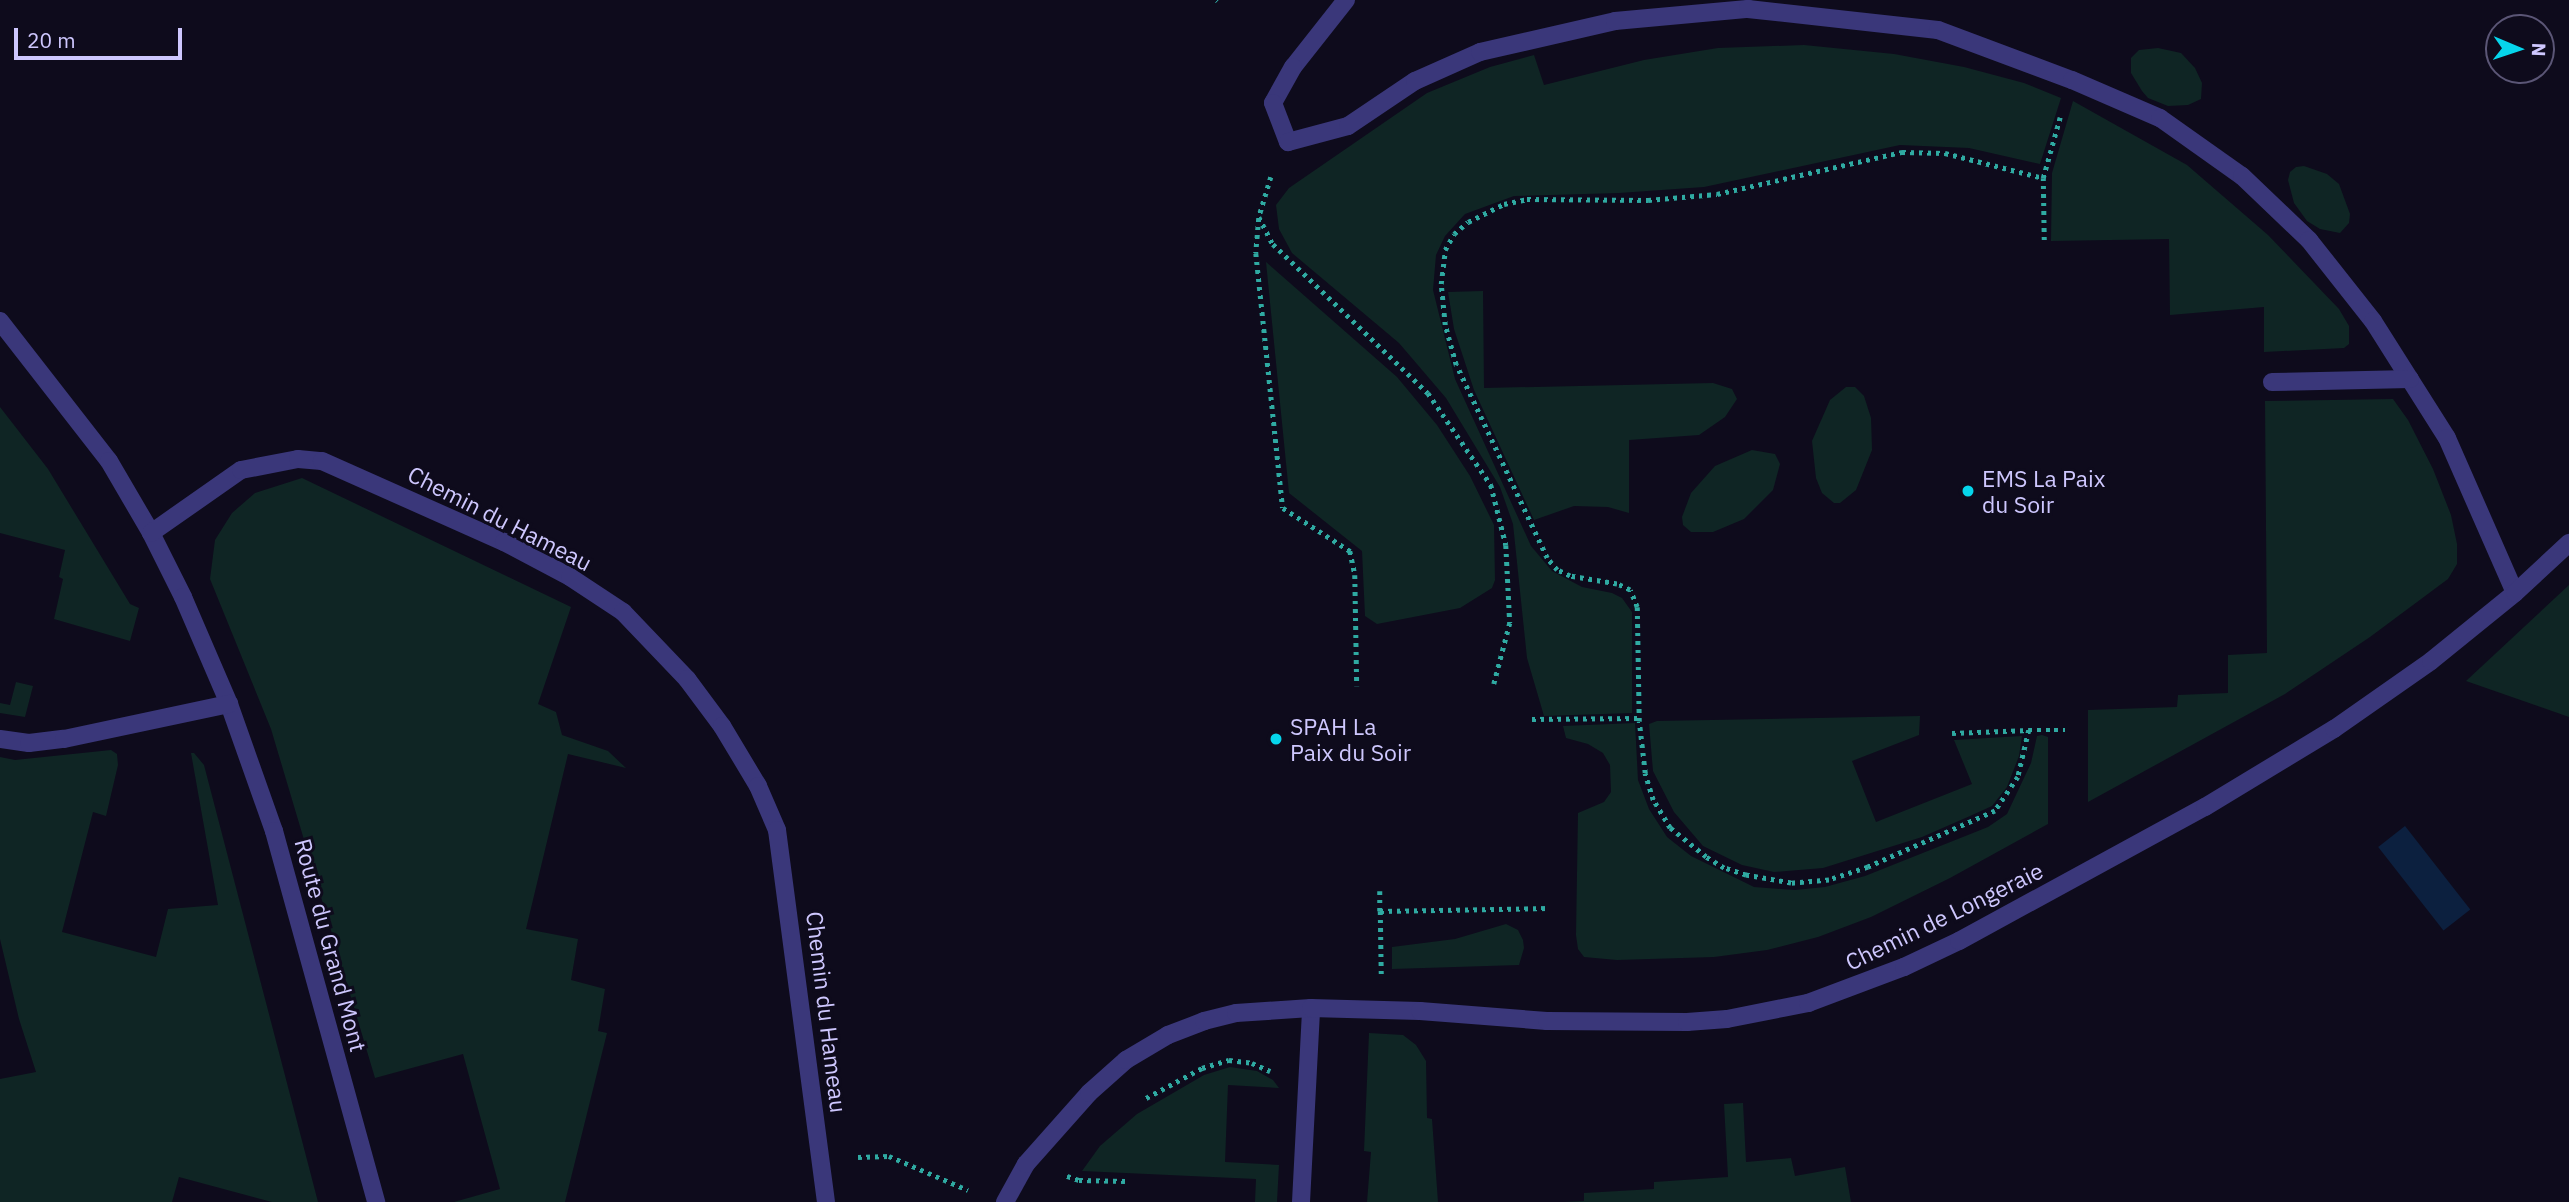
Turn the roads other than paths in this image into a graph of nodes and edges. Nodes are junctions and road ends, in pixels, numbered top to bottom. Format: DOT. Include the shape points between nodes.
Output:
graph roads {
  1 [pos="1346,0"];
  2 [pos="0,321"];
  3 [pos="2410,379"];
  4 [pos="2272,382"];
  5 [pos="151,533"];
  6 [pos="2569,543"];
  7 [pos="2515,593"];
  8 [pos="229,704"];
  9 [pos="0,739"];
  10 [pos="1311,1008"];
  11 [pos="376,1202"];
  12 [pos="826,1202"];
  13 [pos="1005,1202"];
  14 [pos="1301,1202"];
  1 -- 3 [label="street" via="1293,67 1273,103 1288,142 1348,126 1415,81 1480,51 1615,22 1748,9 1938,30 2160,118 2242,176 2309,240 2373,321"];
  2 -- 5 [label="street, Route du Grand Mont" via="109,461"];
  3 -- 4 [label="street"];
  3 -- 7 [label="street" via="2447,438"];
  5 -- 8 [label="street, Route du Grand Mont"];
  5 -- 12 [label="street, Chemin du Hameau" via="241,470 298,459 322,461 504,542 623,612 687,679 722,726 758,786 777,830"];
  6 -- 7 [label="street, Chemin de Longeraie"];
  7 -- 10 [label="street, Chemin de Longeraie" via="2431,661 2344,722 2205,807 1959,941 1845,991 1762,1014 1687,1022 1547,1021"];
  8 -- 9 [label="street" via="64,739 29,743"];
  8 -- 11 [label="street, Route du Grand Mont" via="274,831"];
  10 -- 13 [label="street, Chemin de Longeraie" via="1249,1012 1204,1021 1168,1035 1126,1060 1089,1093 1026,1164"];
  10 -- 14 [label="street"];
}
